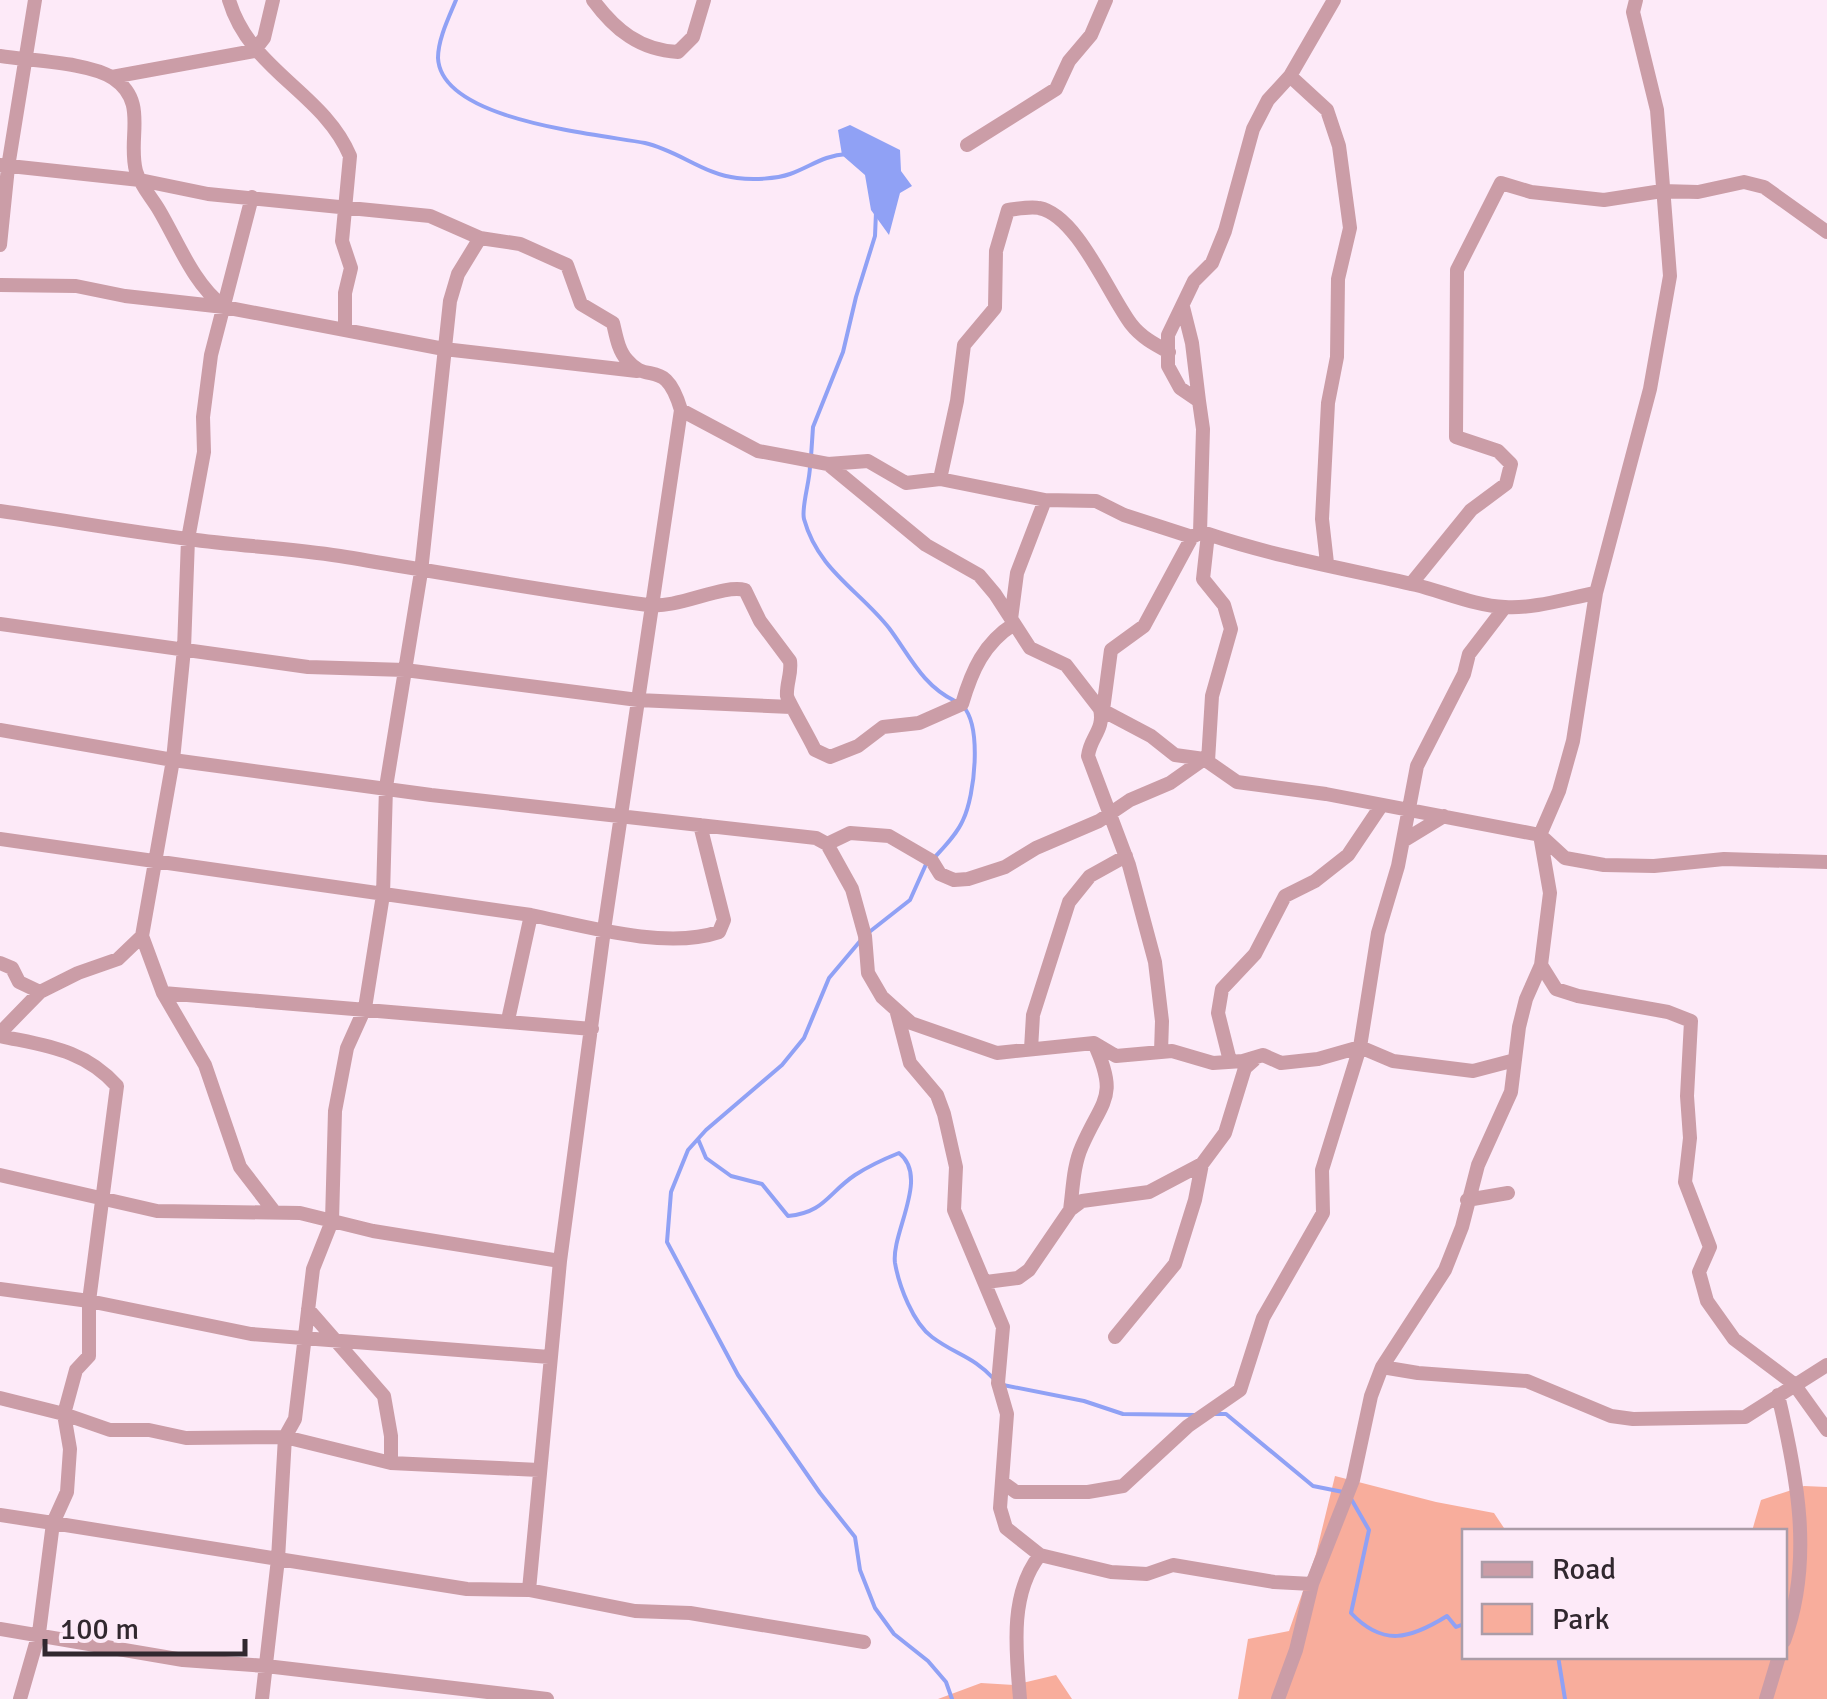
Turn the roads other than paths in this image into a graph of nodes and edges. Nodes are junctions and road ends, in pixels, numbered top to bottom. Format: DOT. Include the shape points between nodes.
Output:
graph roads {
  1 [pos="36,0"];
  2 [pos="229,0"];
  3 [pos="273,0"];
  4 [pos="593,0"];
  5 [pos="704,0"];
  6 [pos="1106,0"];
  7 [pos="1334,0"];
  8 [pos="1618,0"];
  9 [pos="1634,6"];
  10 [pos="254,50"];
  11 [pos="0,56"];
  12 [pos="24,60"];
  13 [pos="1290,76"];
  14 [pos="112,77"];
  15 [pos="967,146"];
  16 [pos="4,166"];
  17 [pos="140,180"];
  18 [pos="1662,190"];
  19 [pos="252,197"];
  20 [pos="345,206"];
  21 [pos="1827,232"];
  22 [pos="480,238"];
  23 [pos="0,244"];
  24 [pos="0,286"];
  25 [pos="1182,306"];
  26 [pos="224,307"];
  27 [pos="345,330"];
  28 [pos="444,350"];
  29 [pos="1169,352"];
  30 [pos="660,374"];
  31 [pos="1199,401"];
  32 [pos="681,410"];
  33 [pos="828,464"];
  34 [pos="940,479"];
  35 [pos="1044,500"];
  36 [pos="0,511"];
  37 [pos="1200,535"];
  38 [pos="188,539"];
  39 [pos="1326,563"];
  40 [pos="422,572"];
  41 [pos="1411,584"];
  42 [pos="1596,593"];
  43 [pos="653,606"];
  44 [pos="1505,607"];
  45 [pos="1013,622"];
  46 [pos="0,624"];
  47 [pos="184,649"];
  48 [pos="406,670"];
  49 [pos="638,700"];
  50 [pos="790,707"];
  51 [pos="1101,710"];
  52 [pos="0,730"];
  53 [pos="173,760"];
  54 [pos="1206,760"];
  55 [pos="386,787"];
  56 [pos="1381,806"];
  57 [pos="1408,810"];
  58 [pos="1112,812"];
  59 [pos="620,815"];
  60 [pos="1444,816"];
  61 [pos="700,824"];
  62 [pos="1540,836"];
  63 [pos="0,839"];
  64 [pos="1402,841"];
  65 [pos="827,844"];
  66 [pos="1126,856"];
  67 [pos="155,862"];
  68 [pos="1827,862"];
  69 [pos="383,895"];
  70 [pos="531,915"];
  71 [pos="604,930"];
  72 [pos="142,936"];
  73 [pos="0,964"];
  74 [pos="1542,966"];
  75 [pos="40,992"];
  76 [pos="163,993"];
  77 [pos="896,1007"];
  78 [pos="366,1008"];
  79 [pos="508,1020"];
  80 [pos="592,1029"];
  81 [pos="0,1034"];
  82 [pos="1094,1042"];
  83 [pos="1360,1047"];
  84 [pos="1031,1049"];
  85 [pos="1161,1052"];
  86 [pos="1263,1055"];
  87 [pos="1515,1060"];
  88 [pos="1230,1061"];
  89 [pos="1202,1164"];
  90 [pos="0,1175"];
  91 [pos="1508,1193"];
  92 [pos="100,1197"];
  93 [pos="1467,1200"];
  94 [pos="272,1210"];
  95 [pos="1070,1210"];
  96 [pos="332,1221"];
  97 [pos="560,1261"];
  98 [pos="986,1282"];
  99 [pos="0,1289"];
  100 [pos="89,1301"];
  101 [pos="308,1308"];
  102 [pos="1114,1338"];
  103 [pos="304,1340"];
  104 [pos="336,1342"];
  105 [pos="549,1357"];
  106 [pos="1827,1365"];
  107 [pos="1382,1367"];
  108 [pos="1794,1384"];
  109 [pos="1778,1395"];
  110 [pos="0,1398"];
  111 [pos="64,1414"];
  112 [pos="1827,1430"];
  113 [pos="285,1438"];
  114 [pos="391,1463"];
  115 [pos="539,1470"];
  116 [pos="1002,1482"];
  117 [pos="0,1515"];
  118 [pos="53,1523"];
  119 [pos="1040,1555"];
  120 [pos="278,1559"];
  121 [pos="1312,1584"];
  122 [pos="529,1590"];
  123 [pos="0,1628"];
  124 [pos="39,1633"];
  125 [pos="1787,1634"];
  126 [pos="864,1642"];
  127 [pos="1778,1659"];
  128 [pos="266,1666"];
  129 [pos="20,1699"];
  130 [pos="262,1699"];
  131 [pos="547,1699"];
  132 [pos="1020,1699"];
  133 [pos="1278,1699"];
  134 [pos="1766,1699"];
  1 -- 12 [label="street"];
  2 -- 10 [label="street"];
  3 -- 10 [label="street" via="264,38"];
  4 -- 5 [label="street" via="612,26 654,50 678,52 693,37"];
  6 -- 15 [label="street" via="1056,89"];
  7 -- 13 [label="street"];
  8 -- 9 [label="street"];
  9 -- 18 [label="street" via="1653,87"];
  10 -- 14 [label="street"];
  10 -- 20 [label="street" via="348,149"];
  11 -- 12 [label="street"];
  12 -- 14 [label="street"];
  12 -- 16 [label="street"];
  13 -- 25 [label="street" via="1254,129 1226,231"];
  13 -- 39 [label="street" via="1327,110 1350,228 1338,278 1337,357 1328,403"];
  14 -- 17 [label="street" via="136,112 133,153"];
  16 -- 17 [label="street"];
  16 -- 23 [label="street"];
  17 -- 19 [label="street"];
  17 -- 26 [label="street" via="200,283"];
  18 -- 21 [label="street" via="1698,192 1744,182 1764,187"];
  18 -- 41 [label="street" via="1604,200 1500,183 1458,270 1456,437 1498,451 1511,464 1506,484 1472,510"];
  18 -- 42 [label="street" via="1671,259 1666,312"];
  19 -- 20 [label="street"];
  19 -- 26 [label="street"];
  20 -- 22 [label="street" via="430,216"];
  20 -- 27 [label="street"];
  22 -- 28 [label="street" via="458,274"];
  22 -- 30 [label="street" via="520,244 567,265 581,304 613,322 626,360"];
  24 -- 26 [label="street" via="66,286"];
  25 -- 29 [label="street" via="1168,335"];
  25 -- 31 [label="street"];
  26 -- 27 [label="street"];
  26 -- 38 [label="street" via="211,356 204,452"];
  27 -- 28 [label="street"];
  28 -- 30 [label="street"];
  28 -- 40 [label="street"];
  29 -- 31 [label="street" via="1168,366 1180,388"];
  29 -- 34 [label="street" via="1132,326 1062,220 1040,208 1008,210 996,251 996,308 964,346"];
  30 -- 32 [label="street" via="675,388"];
  31 -- 37 [label="street"];
  32 -- 33 [label="street" via="758,451"];
  32 -- 43 [label="street"];
  33 -- 34 [label="street" via="868,461 906,483"];
  33 -- 45 [label="street" via="926,546 978,575"];
  34 -- 35 [label="street"];
  35 -- 37 [label="street" via="1096,501"];
  35 -- 45 [label="street" via="1018,573"];
  36 -- 38 [label="street"];
  37 -- 39 [label="street"];
  37 -- 51 [label="street" via="1144,626 1111,650"];
  37 -- 54 [label="street" via="1203,579 1224,605 1231,629 1212,696"];
  38 -- 40 [label="street"];
  38 -- 47 [label="street"];
  39 -- 41 [label="street"];
  40 -- 43 [label="street"];
  40 -- 48 [label="street"];
  41 -- 44 [label="street"];
  42 -- 44 [label="street"];
  42 -- 62 [label="street" via="1573,741"];
  43 -- 49 [label="street"];
  43 -- 50 [label="street" via="745,590 790,661"];
  44 -- 57 [label="street" via="1468,654 1424,746"];
  45 -- 50 [label="street" via="991,640 970,674 962,704 920,723 883,728 840,756 815,750"];
  45 -- 51 [label="street" via="1030,648 1066,665"];
  46 -- 47 [label="street"];
  47 -- 48 [label="street" via="308,667"];
  47 -- 53 [label="street"];
  48 -- 49 [label="street"];
  48 -- 55 [label="street"];
  49 -- 50 [label="street"];
  49 -- 59 [label="street"];
  51 -- 54 [label="street" via="1175,755"];
  51 -- 58 [label="street" via="1088,756"];
  52 -- 53 [label="street"];
  53 -- 55 [label="street"];
  53 -- 67 [label="street"];
  54 -- 56 [label="street" via="1237,782"];
  54 -- 58 [label="street"];
  55 -- 59 [label="street"];
  55 -- 69 [label="street"];
  56 -- 57 [label="street"];
  56 -- 88 [label="street" via="1348,855 1285,896 1254,954 1222,989 1218,1014"];
  57 -- 60 [label="street"];
  57 -- 64 [label="street"];
  58 -- 65 [label="street" via="1005,866 954,880 889,836 850,833"];
  58 -- 66 [label="street"];
  59 -- 61 [label="street"];
  59 -- 71 [label="street"];
  60 -- 62 [label="street"];
  60 -- 64 [label="street"];
  61 -- 65 [label="street"];
  61 -- 71 [label="street" via="724,920 718,932 704,937"];
  62 -- 68 [label="street" via="1565,858 1604,865"];
  62 -- 74 [label="street" via="1550,893"];
  63 -- 67 [label="street"];
  64 -- 83 [label="street" via="1378,933"];
  65 -- 77 [label="street" via="852,889 868,973"];
  66 -- 84 [label="street" via="1090,876 1069,902 1033,1015"];
  66 -- 85 [label="street" via="1155,962"];
  67 -- 69 [label="street"];
  67 -- 72 [label="street"];
  69 -- 70 [label="street"];
  69 -- 78 [label="street"];
  70 -- 71 [label="street"];
  70 -- 79 [label="street"];
  71 -- 80 [label="street"];
  72 -- 75 [label="street" via="118,959"];
  72 -- 76 [label="street"];
  73 -- 75 [label="street"];
  74 -- 87 [label="street" via="1526,999"];
  74 -- 108 [label="street" via="1556,989 1691,1022 1685,1182 1710,1247 1699,1272 1707,1301 1734,1339"];
  75 -- 81 [label="street"];
  76 -- 78 [label="street"];
  76 -- 94 [label="street" via="205,1065 240,1168"];
  77 -- 84 [label="street" via="911,1024 988,1052"];
  77 -- 98 [label="street" via="910,1063 944,1114 956,1167 954,1210"];
  78 -- 79 [label="street"];
  78 -- 96 [label="street" via="347,1048 335,1110"];
  79 -- 80 [label="street"];
  80 -- 97 [label="street"];
  81 -- 92 [label="street" via="66,1051 101,1068 117,1086"];
  82 -- 84 [label="street"];
  82 -- 85 [label="street" via="1116,1056"];
  82 -- 95 [label="street" via="1108,1088 1075,1168"];
  83 -- 86 [label="street" via="1281,1063"];
  83 -- 87 [label="street" via="1392,1061 1473,1072"];
  83 -- 116 [label="street" via="1322,1170 1322,1213 1263,1318 1240,1390 1188,1426 1123,1486 1016,1492"];
  85 -- 88 [label="street"];
  86 -- 88 [label="street"];
  86 -- 89 [label="street" via="1246,1068 1225,1133"];
  87 -- 93 [label="street" via="1511,1092"];
  89 -- 95 [label="street" via="1149,1192 1098,1197"];
  89 -- 102 [label="street" via="1175,1264"];
  90 -- 92 [label="street"];
  91 -- 93 [label="street"];
  92 -- 94 [label="street" via="157,1212"];
  92 -- 100 [label="street"];
  93 -- 107 [label="street" via="1445,1270"];
  94 -- 96 [label="street"];
  95 -- 98 [label="street" via="1029,1270"];
  96 -- 97 [label="street"];
  96 -- 101 [label="street" via="313,1269"];
  97 -- 105 [label="street"];
  98 -- 116 [label="street" via="1003,1327"];
  99 -- 100 [label="street"];
  100 -- 103 [label="street"];
  100 -- 111 [label="street" via="88,1356 76,1370"];
  101 -- 103 [label="street"];
  101 -- 104 [label="street"];
  103 -- 104 [label="street"];
  103 -- 113 [label="street" via="294,1419"];
  104 -- 105 [label="street"];
  104 -- 114 [label="street" via="384,1396"];
  105 -- 115 [label="street"];
  106 -- 108 [label="street"];
  107 -- 109 [label="street" via="1527,1381 1633,1420 1746,1417"];
  107 -- 121 [label="street" via="1353,1480"];
  108 -- 109 [label="street"];
  108 -- 112 [label="street"];
  109 -- 125 [label="street" via="1799,1502 1794,1616"];
  110 -- 111 [label="street"];
  111 -- 113 [label="street" via="110,1430"];
  111 -- 118 [label="street" via="67,1492"];
  113 -- 114 [label="street"];
  113 -- 120 [label="street"];
  114 -- 115 [label="street"];
  115 -- 122 [label="street"];
  116 -- 119 [label="street" via="1006,1528"];
  117 -- 118 [label="street"];
  118 -- 120 [label="street"];
  118 -- 124 [label="street"];
  119 -- 121 [label="street" via="1111,1572 1184,1566"];
  119 -- 132 [label="street" via="1021,1588"];
  120 -- 122 [label="street" via="467,1589"];
  120 -- 128 [label="street"];
  121 -- 133 [label="street"];
  122 -- 126 [label="street" via="636,1612 690,1613"];
  123 -- 124 [label="street"];
  124 -- 128 [label="street" via="183,1660"];
  124 -- 129 [label="street"];
  127 -- 134 [label="street"];
  128 -- 130 [label="street"];
  128 -- 131 [label="street"];
}
